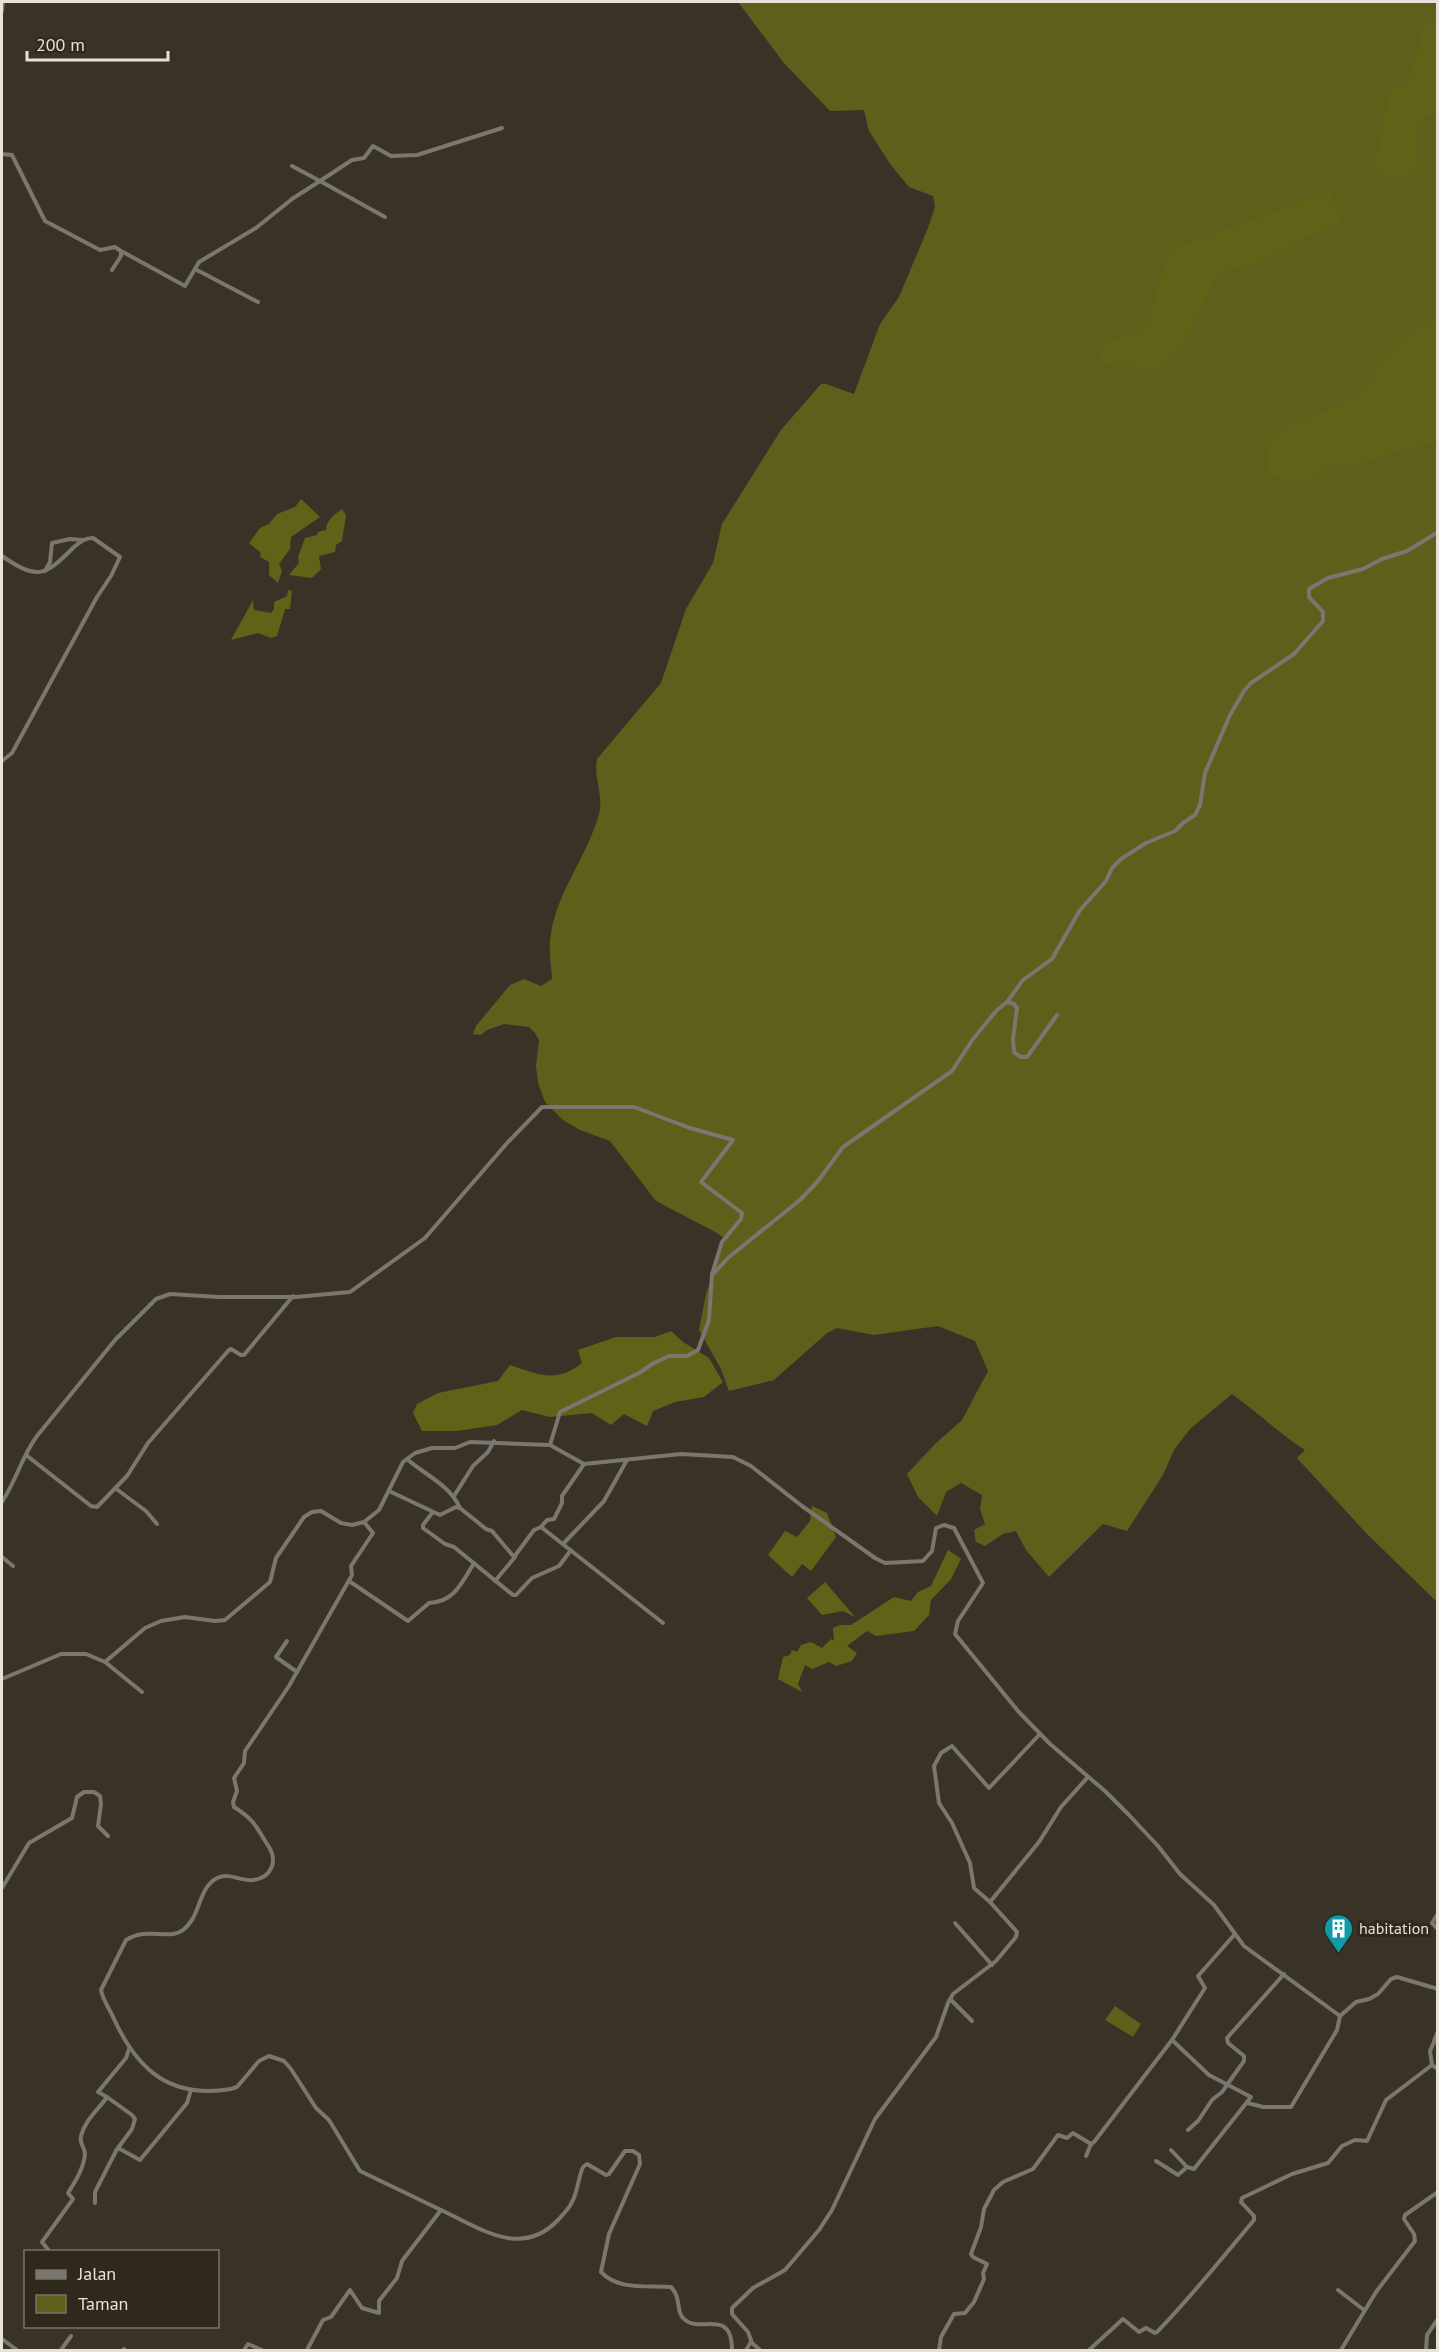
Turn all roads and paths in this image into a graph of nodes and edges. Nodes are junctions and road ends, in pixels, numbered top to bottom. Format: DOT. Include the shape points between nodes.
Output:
graph roads {
  1 [pos="3,2"];
  2 [pos="2,11"];
  3 [pos="502,128"];
  4 [pos="2,154"];
  5 [pos="291,166"];
  6 [pos="320,180"];
  7 [pos="385,217"];
  8 [pos="121,253"];
  9 [pos="195,269"];
  10 [pos="112,270"];
  11 [pos="258,302"];
  12 [pos="1437,532"];
  13 [pos="84,540"];
  14 [pos="2,556"];
  15 [pos="45,571"];
  16 [pos="2,761"];
  17 [pos="1006,1002"];
  18 [pos="1057,1015"];
  19 [pos="712,1275"];
  20 [pos="293,1296"];
  21 [pos="494,1441"];
  22 [pos="550,1445"];
  23 [pos="26,1455"];
  24 [pos="407,1459"];
  25 [pos="628,1459"];
  26 [pos="584,1464"];
  27 [pos="115,1488"];
  28 [pos="389,1491"];
  29 [pos="454,1496"];
  30 [pos="2,1502"];
  31 [pos="460,1508"];
  32 [pos="432,1513"];
  33 [pos="364,1522"];
  34 [pos="157,1524"];
  35 [pos="541,1527"];
  36 [pos="563,1544"];
  37 [pos="571,1550"];
  38 [pos="2,1557"];
  39 [pos="514,1557"];
  40 [pos="474,1563"];
  41 [pos="13,1566"];
  42 [pos="349,1581"];
  43 [pos="495,1581"];
  44 [pos="663,1623"];
  45 [pos="287,1641"];
  46 [pos="105,1662"];
  47 [pos="297,1672"];
  48 [pos="2,1679"];
  49 [pos="142,1692"];
  50 [pos="1040,1734"];
  51 [pos="1088,1777"];
  52 [pos="108,1836"];
  53 [pos="2,1888"];
  54 [pos="990,1902"];
  55 [pos="1437,1916"];
  56 [pos="955,1923"];
  57 [pos="1437,1929"];
  58 [pos="1235,1934"];
  59 [pos="992,1965"];
  60 [pos="1284,1974"];
  61 [pos="1437,1989"];
  62 [pos="950,1999"];
  63 [pos="1340,2016"];
  64 [pos="972,2021"];
  65 [pos="1437,2031"];
  66 [pos="1172,2040"];
  67 [pos="1436,2041"];
  68 [pos="130,2048"];
  69 [pos="1432,2065"];
  70 [pos="1437,2068"];
  71 [pos="1227,2085"];
  72 [pos="191,2090"];
  73 [pos="106,2097"];
  74 [pos="1248,2103"];
  75 [pos="1188,2130"];
  76 [pos="1091,2144"];
  77 [pos="118,2148"];
  78 [pos="1171,2150"];
  79 [pos="1086,2156"];
  80 [pos="1156,2161"];
  81 [pos="1187,2167"];
  82 [pos="1437,2192"];
  83 [pos="95,2203"];
  84 [pos="441,2210"];
  85 [pos="48,2250"];
  86 [pos="1338,2290"];
  87 [pos="1364,2310"];
  88 [pos="1437,2319"];
  89 [pos="71,2336"];
  90 [pos="2,2339"];
  91 [pos="751,2342"];
  92 [pos="7,2343"];
  93 [pos="3,2350"];
  94 [pos="16,2350"];
  95 [pos="61,2350"];
  96 [pos="244,2350"];
  97 [pos="262,2350"];
  98 [pos="307,2350"];
  99 [pos="732,2350"];
  100 [pos="746,2350"];
  101 [pos="760,2350"];
  102 [pos="939,2350"];
  103 [pos="1089,2350"];
  104 [pos="1341,2350"];
  105 [pos="1426,2350"];
  1 -- 2 [label="street"];
  3 -- 6 [label="street" via="417,155 391,156 374,146 364,158 352,160"];
  4 -- 8 [label="street" via="12,155 45,221 100,250 115,247"];
  5 -- 6 [label="street"];
  6 -- 7 [label="street"];
  6 -- 9 [label="street" via="256,228 199,262"];
  8 -- 9 [label="street" via="184,286"];
  8 -- 10 [label="street"];
  9 -- 11 [label="street"];
  12 -- 17 [label="street" via="1407,551 1328,578 1310,589 1309,597 1323,612 1323,621 1294,654 1244,691 1205,773 1196,815 1115,865 1073,920 1052,959 1026,977"];
  13 -- 15 [label="street" via="55,567"];
  13 -- 15 [label="street" via="52,543"];
  13 -- 16 [label="street" via="100,541 120,557 12,753"];
  14 -- 15 [label="street" via="25,569"];
  17 -- 18 [label="street" via="1017,1008 1014,1052 1021,1057 1027,1057"];
  17 -- 19 [label="street" via="973,1039 952,1071 843,1147 800,1200"];
  19 -- 20 [label="street" via="722,1242 742,1214 701,1182 733,1140 634,1107 546,1106 508,1142 425,1238 350,1292"];
  19 -- 22 [label="street" via="709,1320 698,1350 687,1356 669,1356 560,1412"];
  20 -- 23 [label="street" via="171,1294 156,1299 115,1340"];
  20 -- 27 [label="street" via="244,1354 228,1351 148,1443 129,1474"];
  21 -- 22 [label="street"];
  21 -- 24 [label="street" via="432,1448"];
  21 -- 29 [label="street"];
  22 -- 26 [label="street"];
  23 -- 27 [label="street" via="93,1508"];
  23 -- 30 [label="street"];
  24 -- 28 [label="street"];
  24 -- 29 [label="street"];
  25 -- 26 [label="street"];
  25 -- 36 [label="street" via="604,1501"];
  25 -- 50 [label="street" via="681,1455 737,1458 884,1563 923,1561 932,1551 936,1528 954,1528 983,1583 958,1621 955,1634"];
  26 -- 35 [label="street" via="562,1496 555,1518"];
  27 -- 34 [label="street"];
  28 -- 32 [label="street"];
  28 -- 33 [label="street" via="379,1510"];
  29 -- 31 [label="street"];
  31 -- 32 [label="street" via="441,1515"];
  31 -- 39 [label="street" via="492,1531"];
  32 -- 40 [label="street" via="423,1528"];
  33 -- 42 [label="street" via="373,1533 351,1566"];
  33 -- 46 [label="street" via="352,1525 321,1511 312,1512 304,1517 276,1558 270,1582 225,1620 185,1617 161,1621 145,1628"];
  35 -- 36 [label="street"];
  35 -- 39 [label="street" via="534,1530"];
  36 -- 37 [label="street"];
  37 -- 43 [label="street" via="560,1566 532,1578 516,1595"];
  37 -- 44 [label="street"];
  38 -- 41 [label="street"];
  39 -- 43 [label="street"];
  40 -- 42 [label="street" via="457,1592 429,1603 408,1621"];
  40 -- 43 [label="street"];
  42 -- 47 [label="street"];
  45 -- 47 [label="street" via="276,1657"];
  46 -- 48 [label="street" via="86,1654 61,1654"];
  46 -- 49 [label="street"];
  47 -- 68 [label="street" via="245,1751 244,1763 234,1778 237,1791 233,1805 255,1822 274,1855 273,1868 254,1880 222,1876 209,1883 197,1914 181,1931 149,1931 126,1940 101,1990"];
  50 -- 51 [label="street"];
  50 -- 54 [label="street" via="989,1788 952,1746 941,1753 934,1766 940,1805 970,1863 974,1888"];
  51 -- 54 [label="street"];
  51 -- 58 [label="street" via="1214,1905"];
  52 -- 53 [label="street" via="98,1826 100,1796 84,1792 77,1797 75,1813 68,1821 29,1843"];
  54 -- 59 [label="street" via="1017,1935"];
  55 -- 57 [label="street" via="1432,1923"];
  56 -- 59 [label="street"];
  58 -- 60 [label="street" via="1244,1946"];
  58 -- 66 [label="street" via="1198,1976 1205,1988"];
  59 -- 62 [label="street" via="962,1985"];
  60 -- 63 [label="street"];
  60 -- 71 [label="street" via="1227,2038 1244,2058"];
  61 -- 63 [label="street" via="1392,1978 1378,1994 1356,2002"];
  62 -- 64 [label="street"];
  62 -- 91 [label="street" via="940,2031 875,2119 819,2230 785,2270 753,2288 732,2308"];
  63 -- 74 [label="street" via="1339,2027 1291,2107"];
  65 -- 67 [label="street"];
  66 -- 71 [label="street" via="1208,2074"];
  66 -- 76 [label="street"];
  67 -- 69 [label="street" via="1430,2051"];
  68 -- 72 [label="street" via="141,2062 171,2085"];
  68 -- 73 [label="street" via="98,2092"];
  69 -- 70 [label="street"];
  69 -- 103 [label="street" via="1386,2100 1367,2141 1355,2140 1342,2146 1328,2163 1292,2174 1242,2198 1254,2220 1194,2294 1157,2332 1146,2328 1139,2332 1123,2319"];
  71 -- 74 [label="street" via="1249,2095"];
  71 -- 75 [label="street"];
  72 -- 77 [label="street" via="187,2103 140,2160"];
  72 -- 84 [label="street" via="231,2089 258,2061 276,2057 291,2068 360,2171"];
  73 -- 77 [label="street" via="135,2119"];
  73 -- 85 [label="street" via="94,2110 81,2137 85,2153 68,2193 72,2200 43,2240"];
  74 -- 81 [label="street" via="1195,2168"];
  76 -- 79 [label="street"];
  76 -- 102 [label="street" via="1073,2133 1068,2138 1058,2135 1034,2169 994,2190 971,2254 987,2264 985,2278 965,2313 954,2314 941,2337"];
  77 -- 83 [label="street" via="95,2192"];
  78 -- 81 [label="street"];
  80 -- 81 [label="street" via="1178,2175"];
  82 -- 87 [label="street" via="1405,2215 1416,2241"];
  84 -- 98 [label="street" via="402,2261 397,2278 380,2301 379,2313 362,2308 350,2290 331,2317 323,2320"];
  84 -- 99 [label="street" via="505,2238 539,2236 571,2204 583,2166 587,2164 606,2175 625,2151 633,2151 639,2155 640,2164 609,2234 602,2272 612,2280 633,2286 672,2287 683,2319 721,2325 728,2333"];
  86 -- 87 [label="street"];
  87 -- 104 [label="street"];
  88 -- 105 [label="street" via="1427,2335"];
  89 -- 95 [label="street"];
  90 -- 92 [label="street"];
  91 -- 100 [label="street"];
  91 -- 101 [label="street"];
  92 -- 93 [label="street"];
  92 -- 94 [label="street"];
  96 -- 97 [label="street" via="248,2344"];
}
